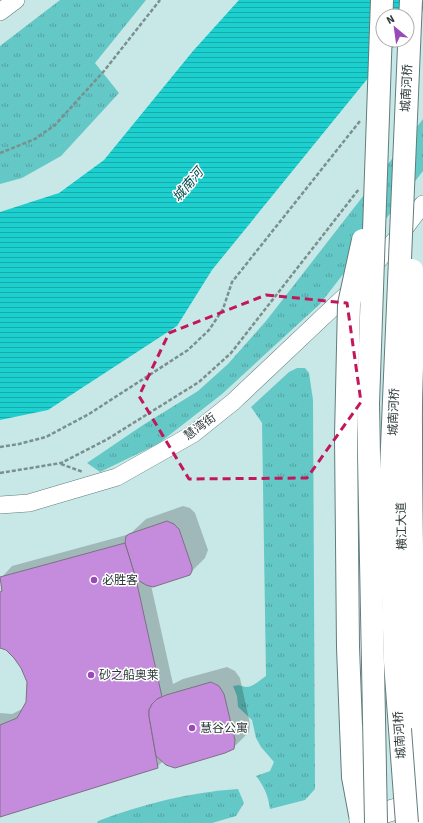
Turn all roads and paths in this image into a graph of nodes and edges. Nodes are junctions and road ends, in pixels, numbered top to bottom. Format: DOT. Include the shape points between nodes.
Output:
graph roads {
  1 [pos="16,0"];
  2 [pos="160,0"];
  3 [pos="382,0"];
  4 [pos="411,0"];
  5 [pos="0,12"];
  6 [pos="364,116"];
  7 [pos="0,153"];
  8 [pos="404,155"];
  9 [pos="368,188"];
  10 [pos="423,204"];
  11 [pos="405,228"];
  12 [pos="361,281"];
  13 [pos="0,447"];
  14 [pos="61,464"];
  15 [pos="0,474"];
  16 [pos="90,475"];
  17 [pos="0,505"];
  18 [pos="422,808"];
  19 [pos="362,822"];
  20 [pos="406,823"];
  1 -- 5 [label="street"];
  2 -- 7 [label="path" via="104,72 55,124 35,139"];
  3 -- 9 [label="highway, 城南河桥, bridge"];
  4 -- 8 [label="highway, 城南河桥, bridge"];
  6 -- 13 [label="path" via="232,282 223,309 209,330 188,350 89,414 46,437"];
  8 -- 18 [label="highway, bridge" via="414,293 411,427 414,661"];
  8 -- 20 [label="highway, 城南河桥, bridge" via="390,494 394,662"];
  9 -- 14 [label="path" via="231,353 199,382 106,440"];
  9 -- 19 [label="highway, 城南河桥, bridge" via="368,404"];
  9 -- 19 [label="highway, bridge" via="349,304 346,436 348,647 353,777"];
  10 -- 11 [label="street, 慧湾街"];
  11 -- 12 [label="street, 慧湾街"];
  11 -- 18 [label="street, 横江大道" via="401,444 407,722 412,770"];
  12 -- 17 [label="street, 慧湾街" via="233,402 193,434 117,477 29,503"];
  12 -- 19 [label="street" via="356,460 364,774"];
  14 -- 15 [label="path"];
  14 -- 16 [label="path"];
  18 -- 19 [label="main road"];
}
